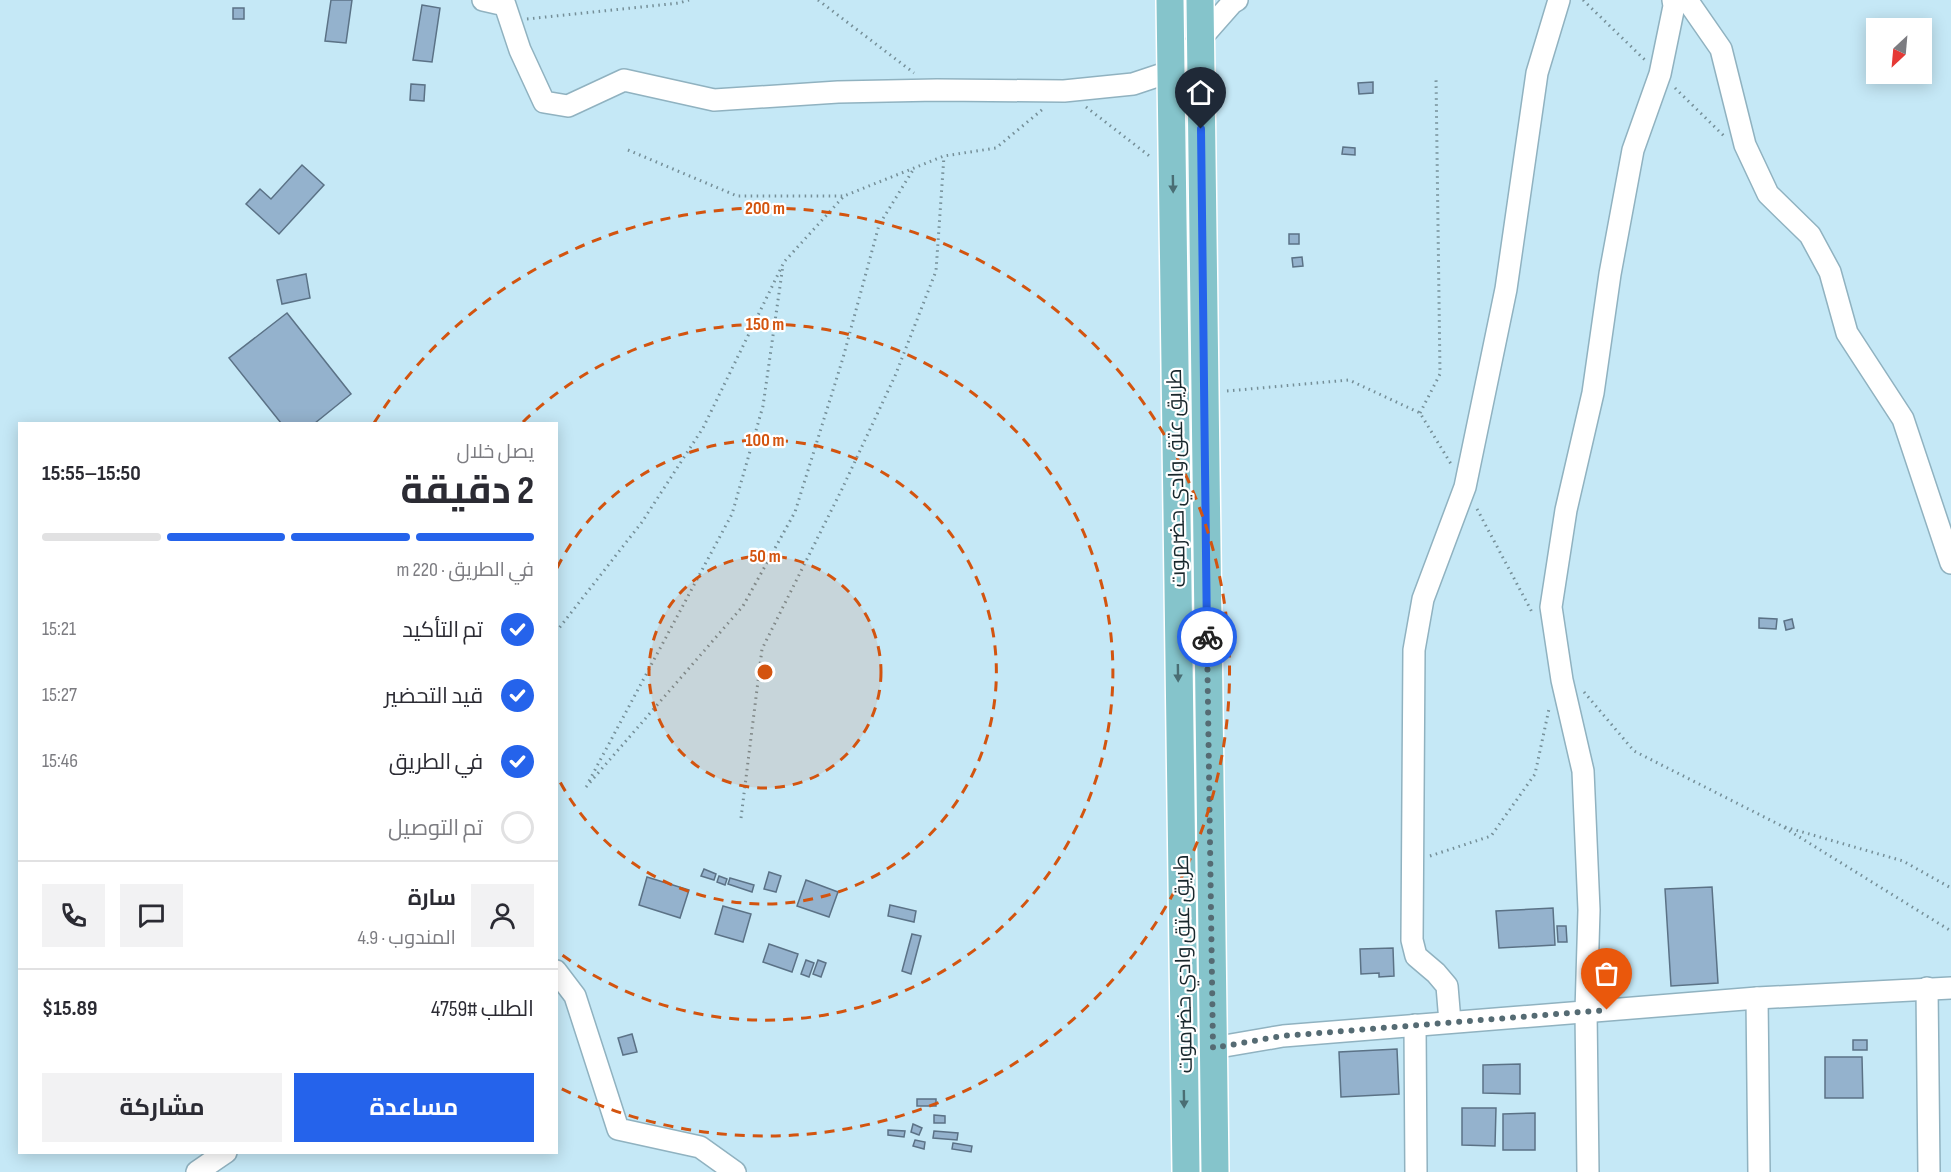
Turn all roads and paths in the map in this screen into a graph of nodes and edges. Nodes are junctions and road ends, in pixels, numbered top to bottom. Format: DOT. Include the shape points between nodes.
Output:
graph roads {
  1 [pos="483,0"];
  2 [pos="689,0"];
  3 [pos="818,0"];
  4 [pos="1170,0"];
  5 [pos="1200,0"];
  6 [pos="1237,0"];
  7 [pos="1559,0"];
  8 [pos="1673,0"];
  9 [pos="1687,0"];
  10 [pos="510,20"];
  11 [pos="1200,39"];
  12 [pos="1172,71"];
  13 [pos="1436,77"];
  14 [pos="936,90"];
  15 [pos="1064,91"];
  16 [pos="627,150"];
  17 [pos="944,156"];
  18 [pos="914,168"];
  19 [pos="1173,173"];
  20 [pos="844,196"];
  21 [pos="784,262"];
  22 [pos="1204,393"];
  23 [pos="1420,413"];
  24 [pos="1465,487"];
  25 [pos="1951,563"];
  26 [pos="1537,620"];
  27 [pos="558,629"];
  28 [pos="1582,688"];
  29 [pos="1550,706"];
  30 [pos="741,819"];
  31 [pos="1780,825"];
  32 [pos="1411,862"];
  33 [pos="1951,888"];
  34 [pos="1951,931"];
  35 [pos="558,974"];
  36 [pos="1927,988"];
  37 [pos="1951,988"];
  38 [pos="1757,998"];
  39 [pos="1586,1011"];
  40 [pos="1450,1022"];
  41 [pos="1415,1025"];
  42 [pos="1213,1048"];
  43 [pos="223,1154"];
  44 [pos="197,1172"];
  45 [pos="735,1172"];
  46 [pos="1186,1172"];
  47 [pos="1215,1172"];
  48 [pos="1416,1172"];
  49 [pos="1588,1172"];
  50 [pos="1759,1172"];
  51 [pos="1929,1172"];
  1 -- 10 [label="street" via="505,5"];
  2 -- 10 [label="path"];
  3 -- 14 [label="path"];
  4 -- 12 [label="main road, طريق عتق وادي حضرموت"];
  5 -- 11 [label="main road, طريق عتق وادي حضرموت"];
  6 -- 11 [label="street"];
  7 -- 24 [label="street" via="1537,73 1506,289"];
  8 -- 39 [label="street" via="1660,74 1633,150 1593,393 1566,510 1551,608 1562,680 1583,771 1589,910"];
  9 -- 25 [label="street" via="1721,49 1745,145 1768,194 1810,235 1830,272 1847,333 1902,419"];
  10 -- 14 [label="street" via="544,102 568,106 624,80 714,100"];
  11 -- 12 [label="street"];
  11 -- 22 [label="main road, طريق عتق وادي حضرموت"];
  12 -- 15 [label="street" via="1133,84"];
  12 -- 19 [label="main road, طريق عتق وادي حضرموت"];
  13 -- 23 [label="path" via="1440,374"];
  14 -- 15 [label="street"];
  15 -- 17 [label="path" via="996,148"];
  15 -- 19 [label="path"];
  16 -- 20 [label="path" via="737,196"];
  17 -- 18 [label="path"];
  17 -- 30 [label="path" via="936,271 895,376 762,649"];
  18 -- 20 [label="path"];
  18 -- 21 [label="path" via="879,225 795,512 743,606 586,788 732,514 763,406"];
  19 -- 46 [label="main road, طريق عتق وادي حضرموت, one-way"];
  20 -- 21 [label="path"];
  21 -- 27 [label="path" via="703,428 642,522"];
  22 -- 23 [label="path" via="1349,380"];
  22 -- 42 [label="main road, طريق عتق وادي حضرموت"];
  23 -- 24 [label="path"];
  24 -- 26 [label="path"];
  24 -- 32 [label="street" via="1423,599 1414,650"];
  28 -- 31 [label="path" via="1634,751"];
  29 -- 32 [label="path" via="1535,774 1491,836"];
  31 -- 33 [label="path" via="1903,861"];
  31 -- 34 [label="path"];
  32 -- 40 [label="street" via="1412,940 1416,956 1447,986"];
  35 -- 45 [label="street" via="575,996 618,1130 700,1147"];
  36 -- 37 [label="street"];
  36 -- 38 [label="street"];
  36 -- 51 [label="street"];
  38 -- 39 [label="street"];
  38 -- 50 [label="street"];
  39 -- 40 [label="street"];
  39 -- 49 [label="street"];
  40 -- 41 [label="street"];
  41 -- 42 [label="street" via="1282,1036"];
  41 -- 48 [label="street"];
  42 -- 47 [label="main road, طريق عتق وادي حضرموت"];
  43 -- 44 [label="street"];
}
